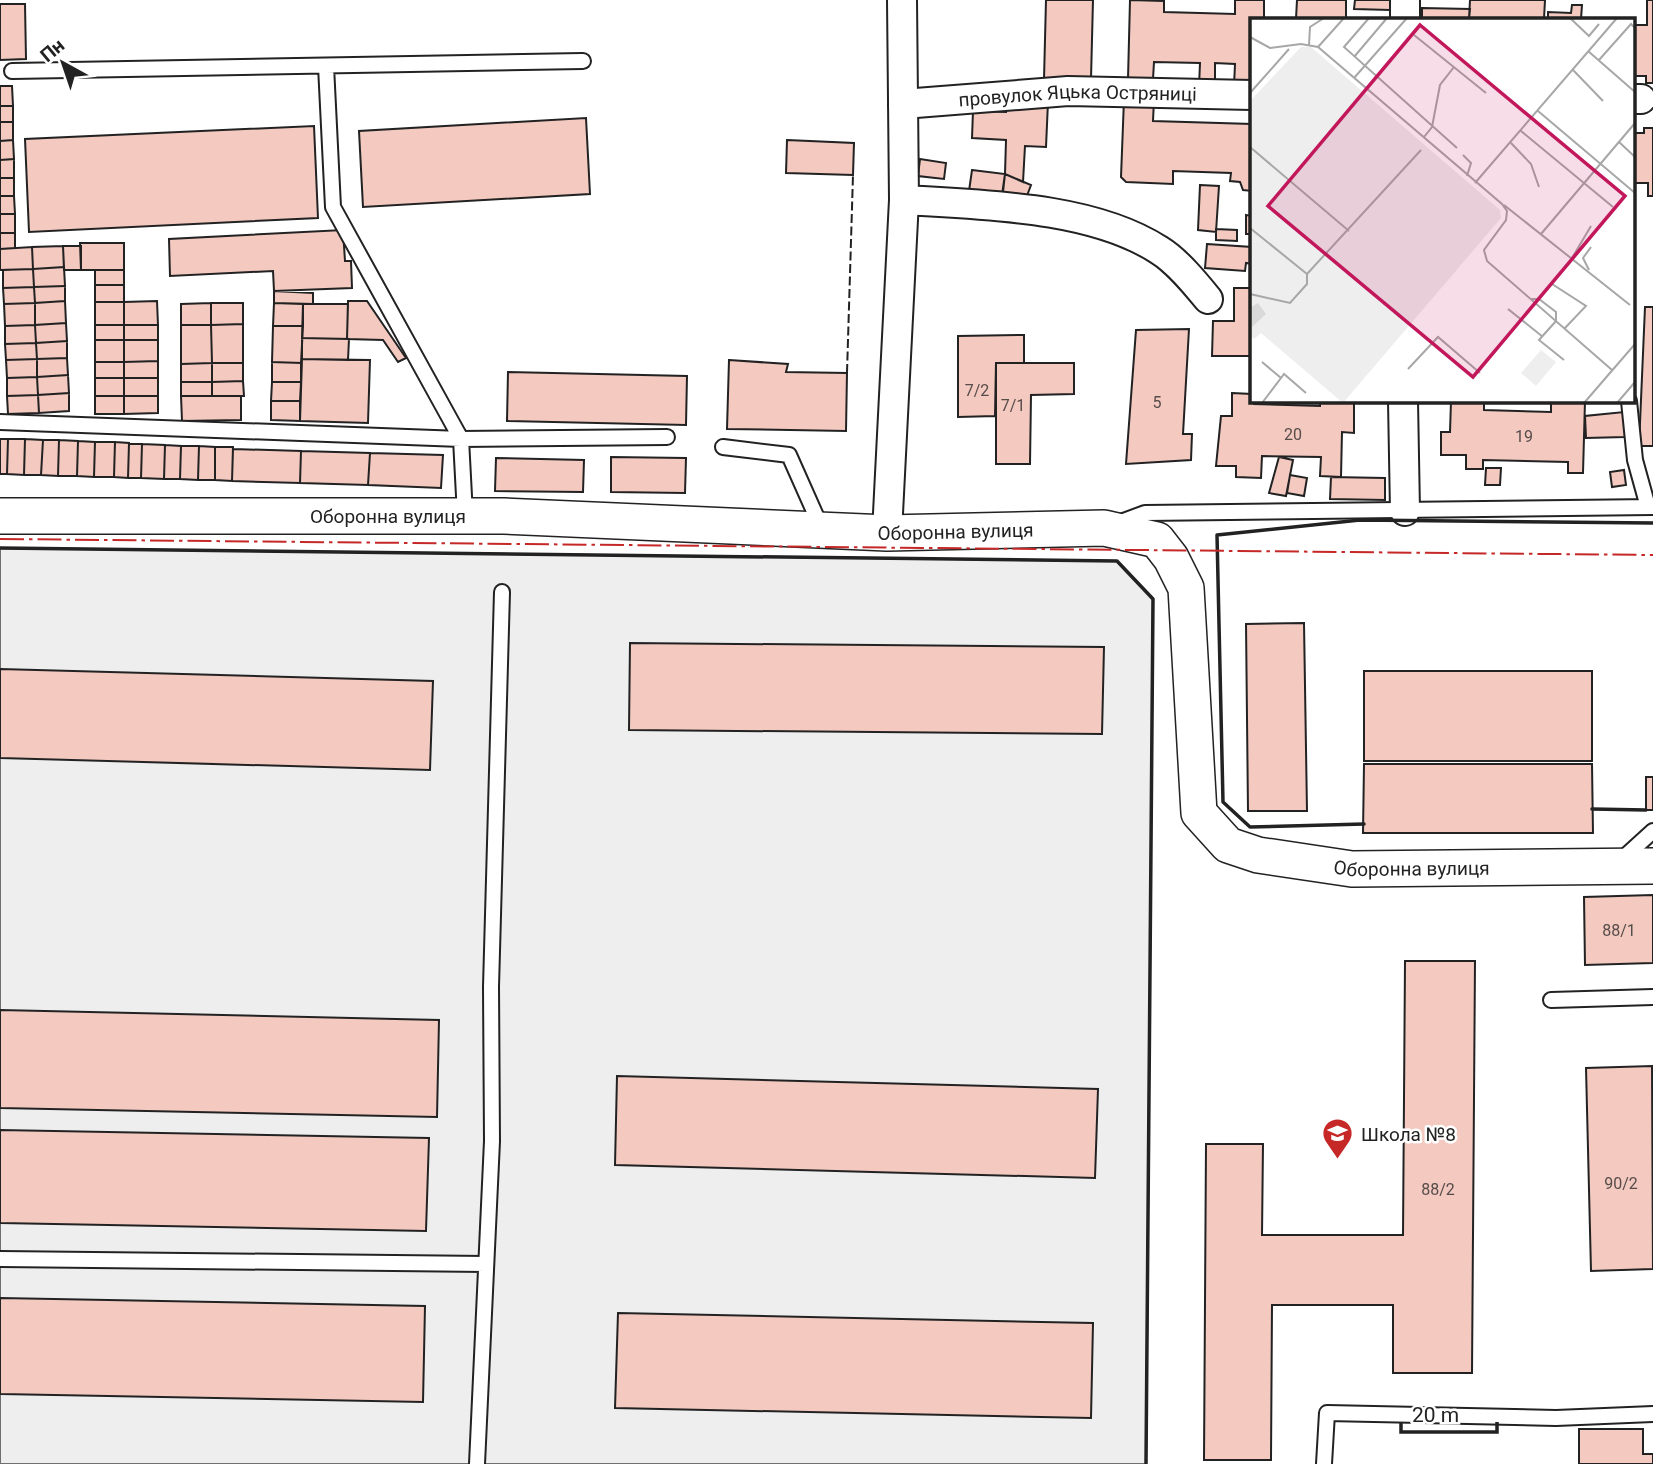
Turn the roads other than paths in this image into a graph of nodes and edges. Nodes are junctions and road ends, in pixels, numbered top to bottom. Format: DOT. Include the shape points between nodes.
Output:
graph roads {
  1 [pos="902,0"];
  2 [pos="1405,0"];
  3 [pos="1405,18"];
  4 [pos="583,61"];
  5 [pos="326,66"];
  6 [pos="12,71"];
  7 [pos="1250,94"];
  8 [pos="903,104"];
  9 [pos="904,200"];
  10 [pos="1208,299"];
  11 [pos="1403,402"];
  12 [pos="1629,402"];
  13 [pos="0,422"];
  14 [pos="667,437"];
  15 [pos="461,439"];
  16 [pos="723,447"];
  17 [pos="1651,507"];
  18 [pos="1405,511"];
  19 [pos="0,516"];
  20 [pos="465,516"];
  21 [pos="1104,528"];
  22 [pos="823,532"];
  23 [pos="887,533"];
  24 [pos="502,592"];
  25 [pos="1653,831"];
  26 [pos="1653,866"];
  27 [pos="1614,867"];
  28 [pos="1653,997"];
  29 [pos="1551,1000"];
  30 [pos="0,1259"];
  31 [pos="486,1264"];
  32 [pos="1653,1414"];
  33 [pos="477,1464"];
  34 [pos="1324,1464"];
  1 -- 8 [label="street"];
  2 -- 3 [label="street"];
  4 -- 5 [label="lane"];
  5 -- 6 [label="lane"];
  5 -- 15 [label="lane" via="333,207"];
  7 -- 8 [label="street, провулок Яцька Остряниці" via="1068,91"];
  8 -- 9 [label="street"];
  9 -- 10 [label="street" via="984,205 1082,220 1160,250"];
  9 -- 23 [label="street"];
  11 -- 18 [label="street"];
  12 -- 17 [label="lane" via="1635,460"];
  13 -- 15 [label="lane"];
  14 -- 15 [label="lane"];
  15 -- 20 [label="lane"];
  16 -- 22 [label="lane" via="789,454"];
  17 -- 18 [label="lane"];
  18 -- 21 [label="lane" via="1145,513"];
  19 -- 20 [label="street, Оборонна вулиця"];
  20 -- 22 [label="street, Оборонна вулиця"];
  21 -- 23 [label="street, Оборонна вулиця"];
  21 -- 27 [label="street, Оборонна вулиця" via="1157,540 1186,588 1199,813 1228,845 1258,855 1352,869"];
  22 -- 23 [label="street, Оборонна вулиця"];
  24 -- 31 [label="lane"];
  25 -- 27 [label="lane"];
  26 -- 27 [label="street, Оборонна вулиця"];
  28 -- 29 [label="lane"];
  30 -- 31 [label="lane"];
  31 -- 33 [label="lane"];
  32 -- 34 [label="lane" via="1556,1418 1327,1413"];
}
